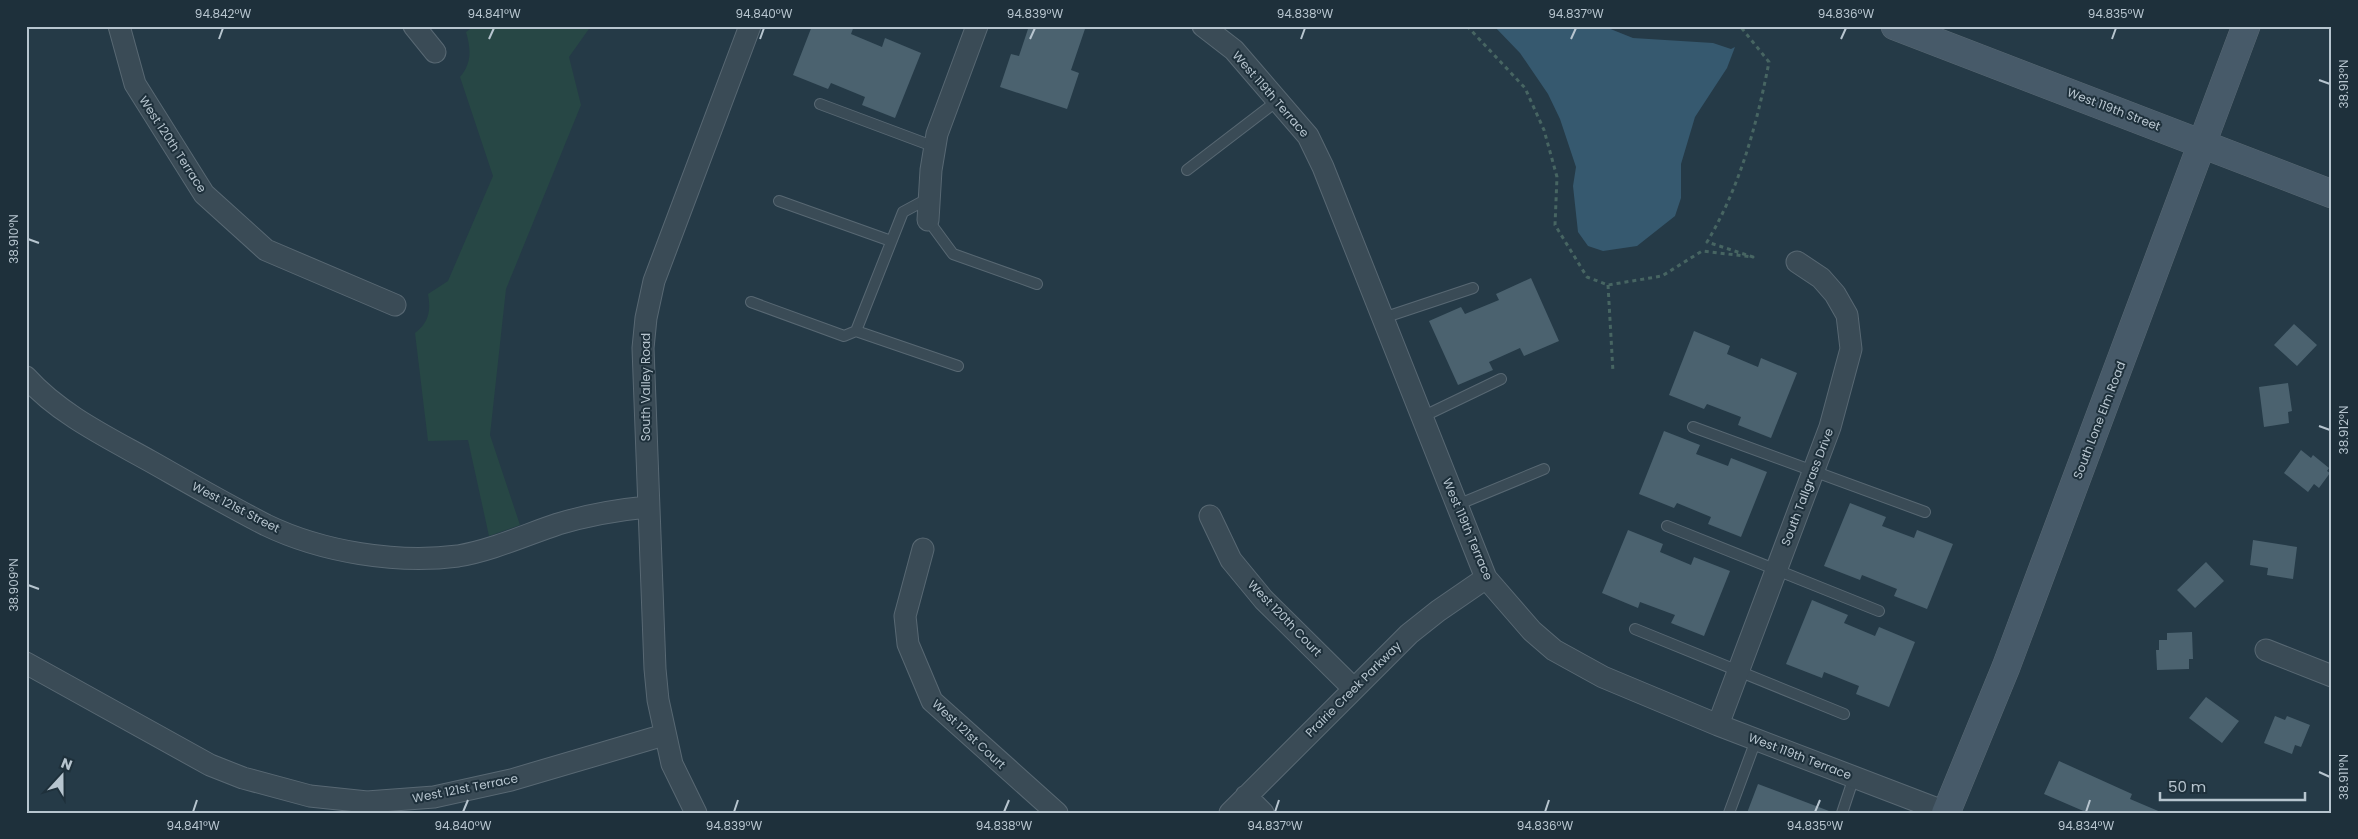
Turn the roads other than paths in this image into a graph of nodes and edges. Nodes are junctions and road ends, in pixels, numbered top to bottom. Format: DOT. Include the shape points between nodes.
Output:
graph roads {
  1 [pos="119,26"];
  2 [pos="414,26"];
  3 [pos="750,26"];
  4 [pos="977,26"];
  5 [pos="1203,26"];
  6 [pos="1895,26"];
  7 [pos="2246,26"];
  8 [pos="435,52"];
  9 [pos="1277,101"];
  10 [pos="820,104"];
  11 [pos="2203,144"];
  12 [pos="935,147"];
  13 [pos="1187,170"];
  14 [pos="2332,194"];
  15 [pos="929,198"];
  16 [pos="779,201"];
  17 [pos="928,220"];
  18 [pos="891,242"];
  19 [pos="1797,262"];
  20 [pos="1037,284"];
  21 [pos="1473,288"];
  22 [pos="751,302"];
  23 [pos="395,305"];
  24 [pos="1382,318"];
  25 [pos="856,331"];
  26 [pos="958,366"];
  27 [pos="26,377"];
  28 [pos="1501,379"];
  29 [pos="1422,418"];
  30 [pos="1693,427"];
  31 [pos="1544,468"];
  32 [pos="1814,471"];
  33 [pos="1456,505"];
  34 [pos="647,507"];
  35 [pos="1925,512"];
  36 [pos="1210,516"];
  37 [pos="1667,526"];
  38 [pos="923,550"];
  39 [pos="1777,570"];
  40 [pos="1486,578"];
  41 [pos="1879,610"];
  42 [pos="1635,629"];
  43 [pos="2266,650"];
  44 [pos="26,663"];
  45 [pos="1738,672"];
  46 [pos="2332,676"];
  47 [pos="1353,688"];
  48 [pos="1844,714"];
  49 [pos="1718,725"];
  50 [pos="664,735"];
  51 [pos="1756,740"];
  52 [pos="1854,777"];
  53 [pos="1246,796"];
  54 [pos="435,805"];
  55 [pos="696,813"];
  56 [pos="1057,813"];
  57 [pos="1230,813"];
  58 [pos="1263,813"];
  59 [pos="1729,813"];
  60 [pos="1842,813"];
  61 [pos="1947,813"];
  1 -- 23 [label="street, West 120th Terrace" via="135,84 204,194 266,250"];
  2 -- 8 [label="street"];
  3 -- 34 [label="street, South Valley Road" via="654,281 646,318 643,348"];
  4 -- 12 [label="street"];
  5 -- 9 [label="street, West 119th Terrace" via="1234,50"];
  6 -- 11 [label="street, West 119th Street"];
  7 -- 11 [label="street, South Lone Elm Road"];
  9 -- 13 [label="lane"];
  9 -- 24 [label="street, West 119th Terrace" via="1308,136 1323,167"];
  10 -- 12 [label="lane"];
  11 -- 14 [label="street, West 119th Street"];
  11 -- 61 [label="street, South Lone Elm Road" via="2006,667"];
  12 -- 15 [label="street"];
  15 -- 17 [label="street"];
  15 -- 18 [label="lane" via="903,212"];
  16 -- 18 [label="lane"];
  17 -- 20 [label="lane" via="952,254"];
  18 -- 25 [label="lane"];
  19 -- 32 [label="street, South Tallgrass Drive" via="1821,278 1835,294 1847,315 1851,349 1830,427"];
  21 -- 24 [label="lane"];
  22 -- 25 [label="lane" via="844,336"];
  24 -- 29 [label="street, West 119th Terrace"];
  25 -- 26 [label="lane"];
  27 -- 34 [label="street, West 121st Street" via="41,394 59,406 226,504 298,537 351,552 371,556 458,556 490,549 584,516"];
  28 -- 29 [label="lane"];
  29 -- 33 [label="street, West 119th Terrace"];
  30 -- 32 [label="lane"];
  31 -- 33 [label="lane"];
  32 -- 35 [label="lane"];
  32 -- 39 [label="street, South Tallgrass Drive"];
  33 -- 40 [label="street, West 119th Terrace"];
  34 -- 50 [label="street, South Valley Road" via="654,669"];
  36 -- 47 [label="street, West 120th Court" via="1231,560 1264,600"];
  37 -- 39 [label="lane"];
  38 -- 56 [label="street, West 121st Court" via="904,616 908,644 932,702"];
  39 -- 41 [label="lane"];
  39 -- 45 [label="street, South Tallgrass Drive"];
  40 -- 47 [label="street, Prairie Creek Parkway" via="1409,634"];
  40 -- 49 [label="street, West 119th Terrace" via="1532,631 1554,650 1603,677"];
  42 -- 45 [label="lane"];
  43 -- 46 [label="street"];
  44 -- 54 [label="street, West 121st Terrace" via="210,765 243,778 310,796"];
  45 -- 48 [label="lane"];
  45 -- 49 [label="street, South Tallgrass Drive"];
  47 -- 53 [label="street, Prairie Creek Parkway"];
  49 -- 51 [label="street, West 119th Terrace"];
  50 -- 54 [label="street, West 121st Terrace"];
  50 -- 55 [label="street" via="672,764"];
  51 -- 52 [label="street, West 119th Terrace"];
  51 -- 59 [label="lane"];
  52 -- 60 [label="lane"];
  52 -- 61 [label="street, West 119th Terrace"];
  53 -- 57 [label="street, Prairie Creek Parkway"];
  53 -- 58 [label="street"];
}
